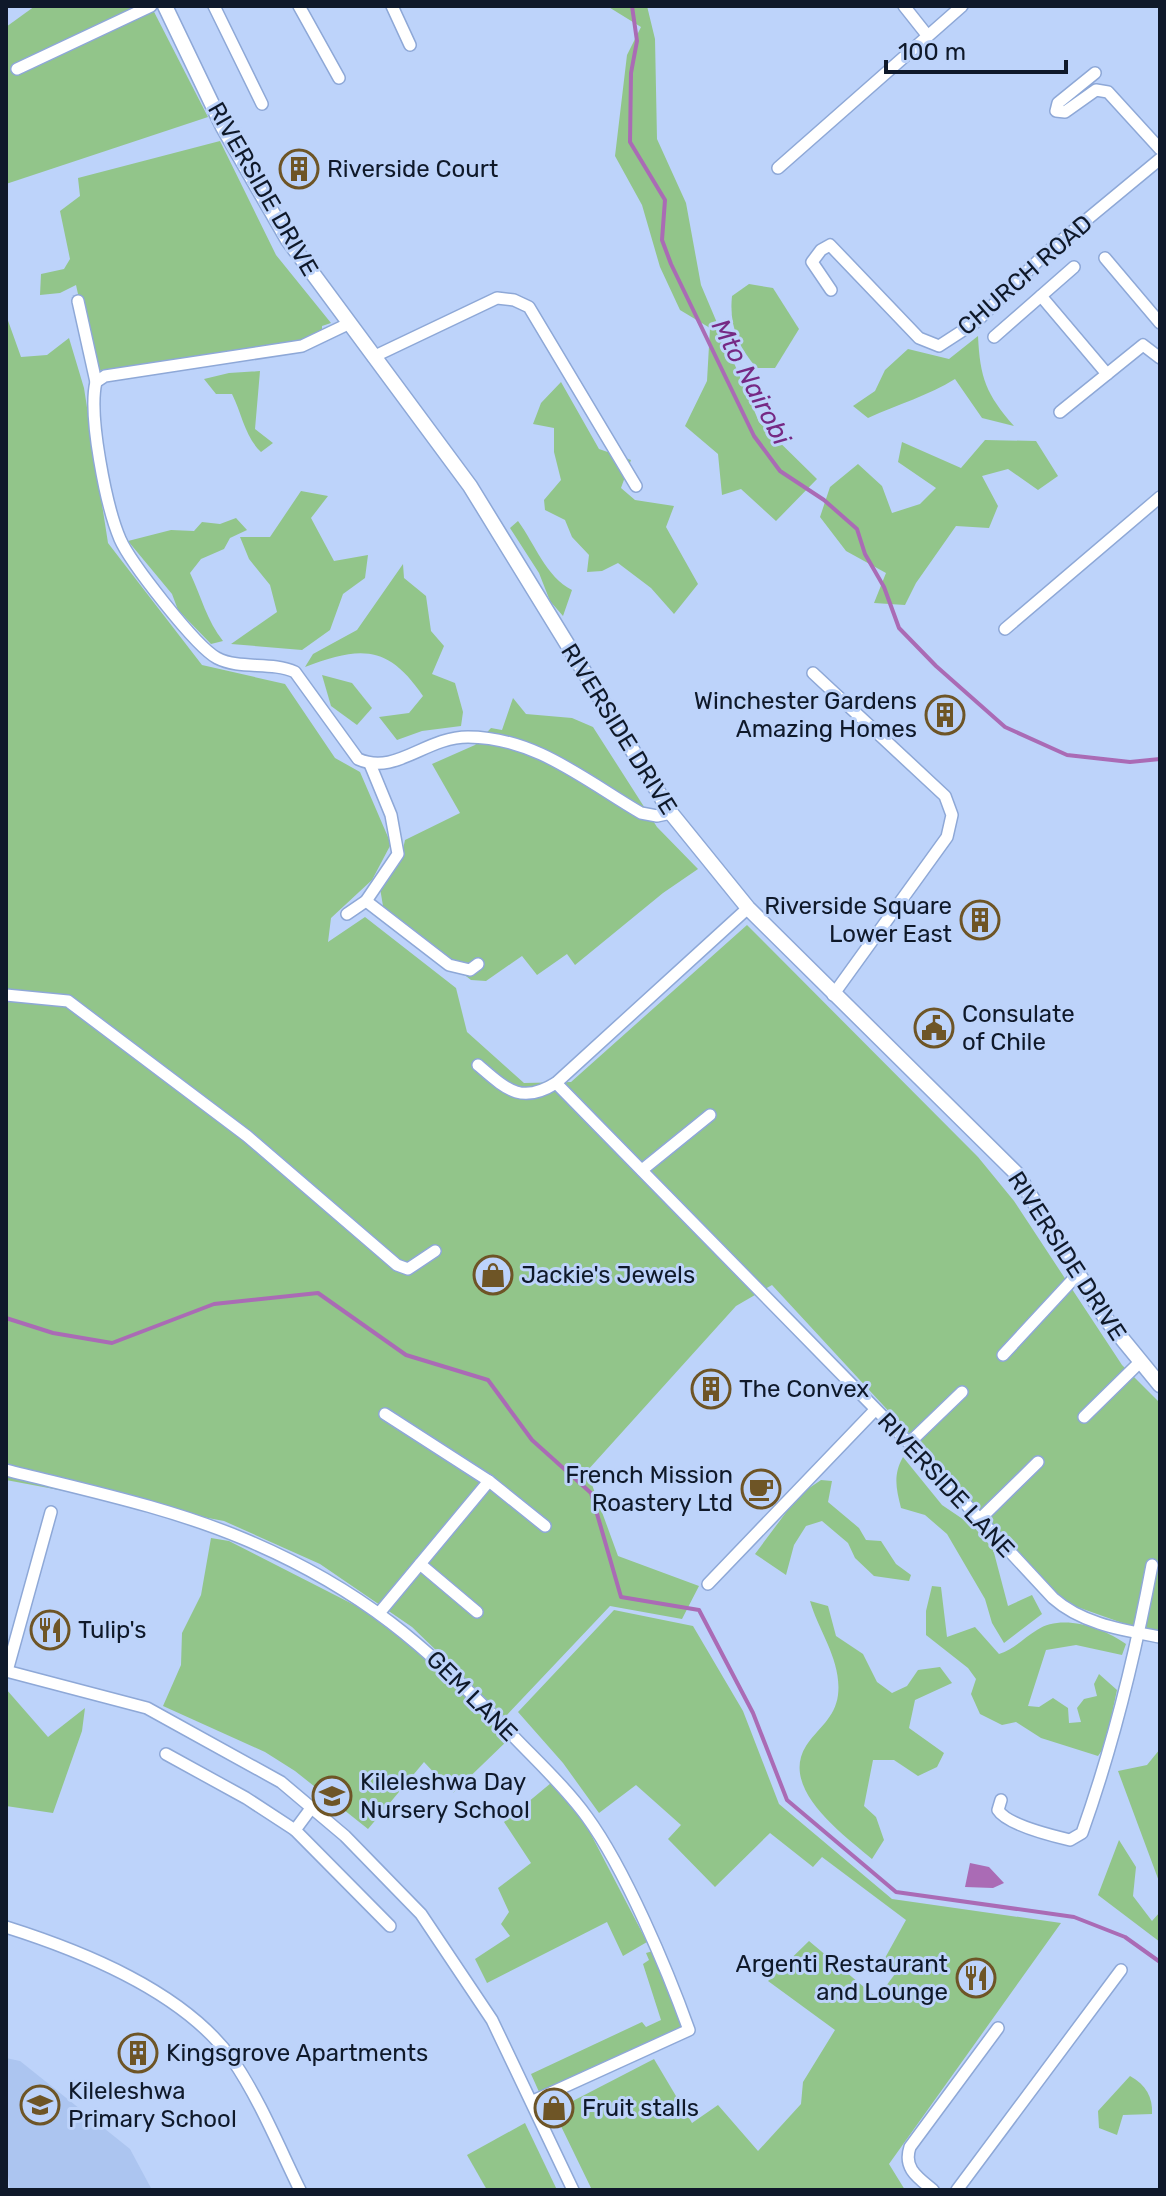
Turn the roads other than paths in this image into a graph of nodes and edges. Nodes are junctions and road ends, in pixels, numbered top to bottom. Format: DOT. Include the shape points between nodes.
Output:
graph roads {
  1 [pos="151,6"];
  2 [pos="165,6"];
  3 [pos="214,6"];
  4 [pos="299,6"];
  5 [pos="392,6"];
  6 [pos="904,6"];
  7 [pos="962,6"];
  8 [pos="927,35"];
  9 [pos="410,45"];
  10 [pos="17,69"];
  11 [pos="1095,73"];
  12 [pos="339,78"];
  13 [pos="262,104"];
  14 [pos="1160,149"];
  15 [pos="1160,159"];
  16 [pos="778,168"];
  17 [pos="1105,258"];
  18 [pos="1074,267"];
  19 [pos="831,290"];
  20 [pos="1041,296"];
  21 [pos="78,301"];
  22 [pos="1160,323"];
  23 [pos="348,324"];
  24 [pos="994,337"];
  25 [pos="373,357"];
  26 [pos="1160,358"];
  27 [pos="1107,374"];
  28 [pos="96,382"];
  29 [pos="1060,412"];
  30 [pos="636,486"];
  31 [pos="1160,497"];
  32 [pos="1005,629"];
  33 [pos="813,673"];
  34 [pos="370,764"];
  35 [pos="671,813"];
  36 [pos="366,901"];
  37 [pos="748,908"];
  38 [pos="347,914"];
  39 [pos="478,964"];
  40 [pos="6,995"];
  41 [pos="833,995"];
  42 [pos="478,1065"];
  43 [pos="556,1083"];
  44 [pos="710,1115"];
  45 [pos="642,1170"];
  46 [pos="435,1251"];
  47 [pos="1078,1274"];
  48 [pos="1003,1355"];
  49 [pos="1139,1363"];
  50 [pos="1160,1385"];
  51 [pos="962,1392"];
  52 [pos="875,1410"];
  53 [pos="385,1414"];
  54 [pos="1084,1417"];
  55 [pos="909,1443"];
  56 [pos="1038,1462"];
  57 [pos="6,1470"];
  58 [pos="489,1481"];
  59 [pos="51,1512"];
  60 [pos="980,1519"];
  61 [pos="545,1526"];
  62 [pos="420,1564"];
  63 [pos="1152,1565"];
  64 [pos="708,1584"];
  65 [pos="380,1612"];
  66 [pos="477,1612"];
  67 [pos="1140,1633"];
  68 [pos="1160,1637"];
  69 [pos="11,1640"];
  70 [pos="7,1671"];
  71 [pos="166,1754"];
  72 [pos="1001,1800"];
  73 [pos="312,1807"];
  74 [pos="295,1830"];
  75 [pos="390,1926"];
  76 [pos="6,1927"];
  77 [pos="1121,1970"];
  78 [pos="998,2028"];
  79 [pos="533,2101"];
  80 [pos="300,2190"];
  81 [pos="573,2190"];
  82 [pos="933,2190"];
  83 [pos="957,2190"];
  1 -- 10 [label="street"];
  2 -- 23 [label="street, RIVERSIDE DRIVE" via="223,127 310,274"];
  3 -- 13 [label="street"];
  4 -- 12 [label="street"];
  5 -- 9 [label="street"];
  6 -- 8 [label="street"];
  7 -- 8 [label="street"];
  8 -- 16 [label="street"];
  11 -- 14 [label="street" via="1058,103 1056,111 1065,112 1096,90 1108,92"];
  15 -- 19 [label="street, CHURCH ROAD" via="1044,255 976,322 939,346 919,338 830,245 812,262"];
  17 -- 22 [label="street"];
  18 -- 20 [label="street"];
  20 -- 24 [label="street"];
  20 -- 27 [label="street"];
  21 -- 28 [label="street"];
  23 -- 25 [label="street, RIVERSIDE DRIVE"];
  23 -- 28 [label="street" via="302,346 105,376"];
  25 -- 30 [label="street" via="497,298 529,307"];
  25 -- 35 [label="street, RIVERSIDE DRIVE" via="470,486"];
  26 -- 27 [label="street" via="1143,345"];
  27 -- 29 [label="street"];
  28 -- 34 [label="street" via="97,442 116,527 128,553 204,649 218,659 295,672 349,750"];
  31 -- 32 [label="street"];
  33 -- 41 [label="street" via="945,796 952,815 947,837"];
  34 -- 35 [label="street" via="399,760 440,739 518,743 641,813"];
  34 -- 36 [label="street" via="391,815 398,854"];
  35 -- 37 [label="street, RIVERSIDE DRIVE"];
  36 -- 38 [label="street"];
  36 -- 39 [label="street" via="449,965 470,970"];
  37 -- 41 [label="street, RIVERSIDE DRIVE"];
  37 -- 43 [label="street"];
  40 -- 46 [label="street" via="68,1001 247,1136 397,1265 408,1269"];
  41 -- 47 [label="street, RIVERSIDE DRIVE" via="1017,1174"];
  42 -- 43 [label="street" via="511,1091 526,1095"];
  43 -- 45 [label="street, RIVERSIDE LANE"];
  44 -- 45 [label="street"];
  45 -- 52 [label="street, RIVERSIDE LANE"];
  47 -- 48 [label="street"];
  47 -- 49 [label="street, RIVERSIDE DRIVE"];
  49 -- 50 [label="street, RIVERSIDE DRIVE"];
  49 -- 54 [label="street"];
  51 -- 55 [label="street"];
  52 -- 55 [label="street, RIVERSIDE LANE"];
  52 -- 64 [label="street"];
  53 -- 58 [label="street"];
  55 -- 60 [label="street, RIVERSIDE LANE"];
  56 -- 60 [label="street"];
  57 -- 65 [label="street, GEM LANE" via="155,1508 243,1538"];
  58 -- 61 [label="street"];
  58 -- 62 [label="street"];
  59 -- 69 [label="street"];
  60 -- 67 [label="street, RIVERSIDE LANE" via="1064,1608"];
  62 -- 65 [label="street"];
  62 -- 66 [label="street"];
  63 -- 67 [label="street"];
  65 -- 79 [label="street, GEM LANE" via="453,1673 589,1819 689,2030"];
  67 -- 68 [label="street, RIVERSIDE LANE"];
  67 -- 72 [label="street" via="1082,1833 1070,1840 1036,1831 1001,1816"];
  69 -- 70 [label="street"];
  70 -- 73 [label="street" via="147,1708 281,1782"];
  71 -- 74 [label="street"];
  73 -- 74 [label="street"];
  73 -- 79 [label="street" via="421,1914 492,2020"];
  74 -- 75 [label="street"];
  76 -- 80 [label="street" via="79,1952 193,2020 233,2061"];
  77 -- 83 [label="street"];
  78 -- 82 [label="street" via="910,2147 908,2165"];
  79 -- 81 [label="street"];
}
